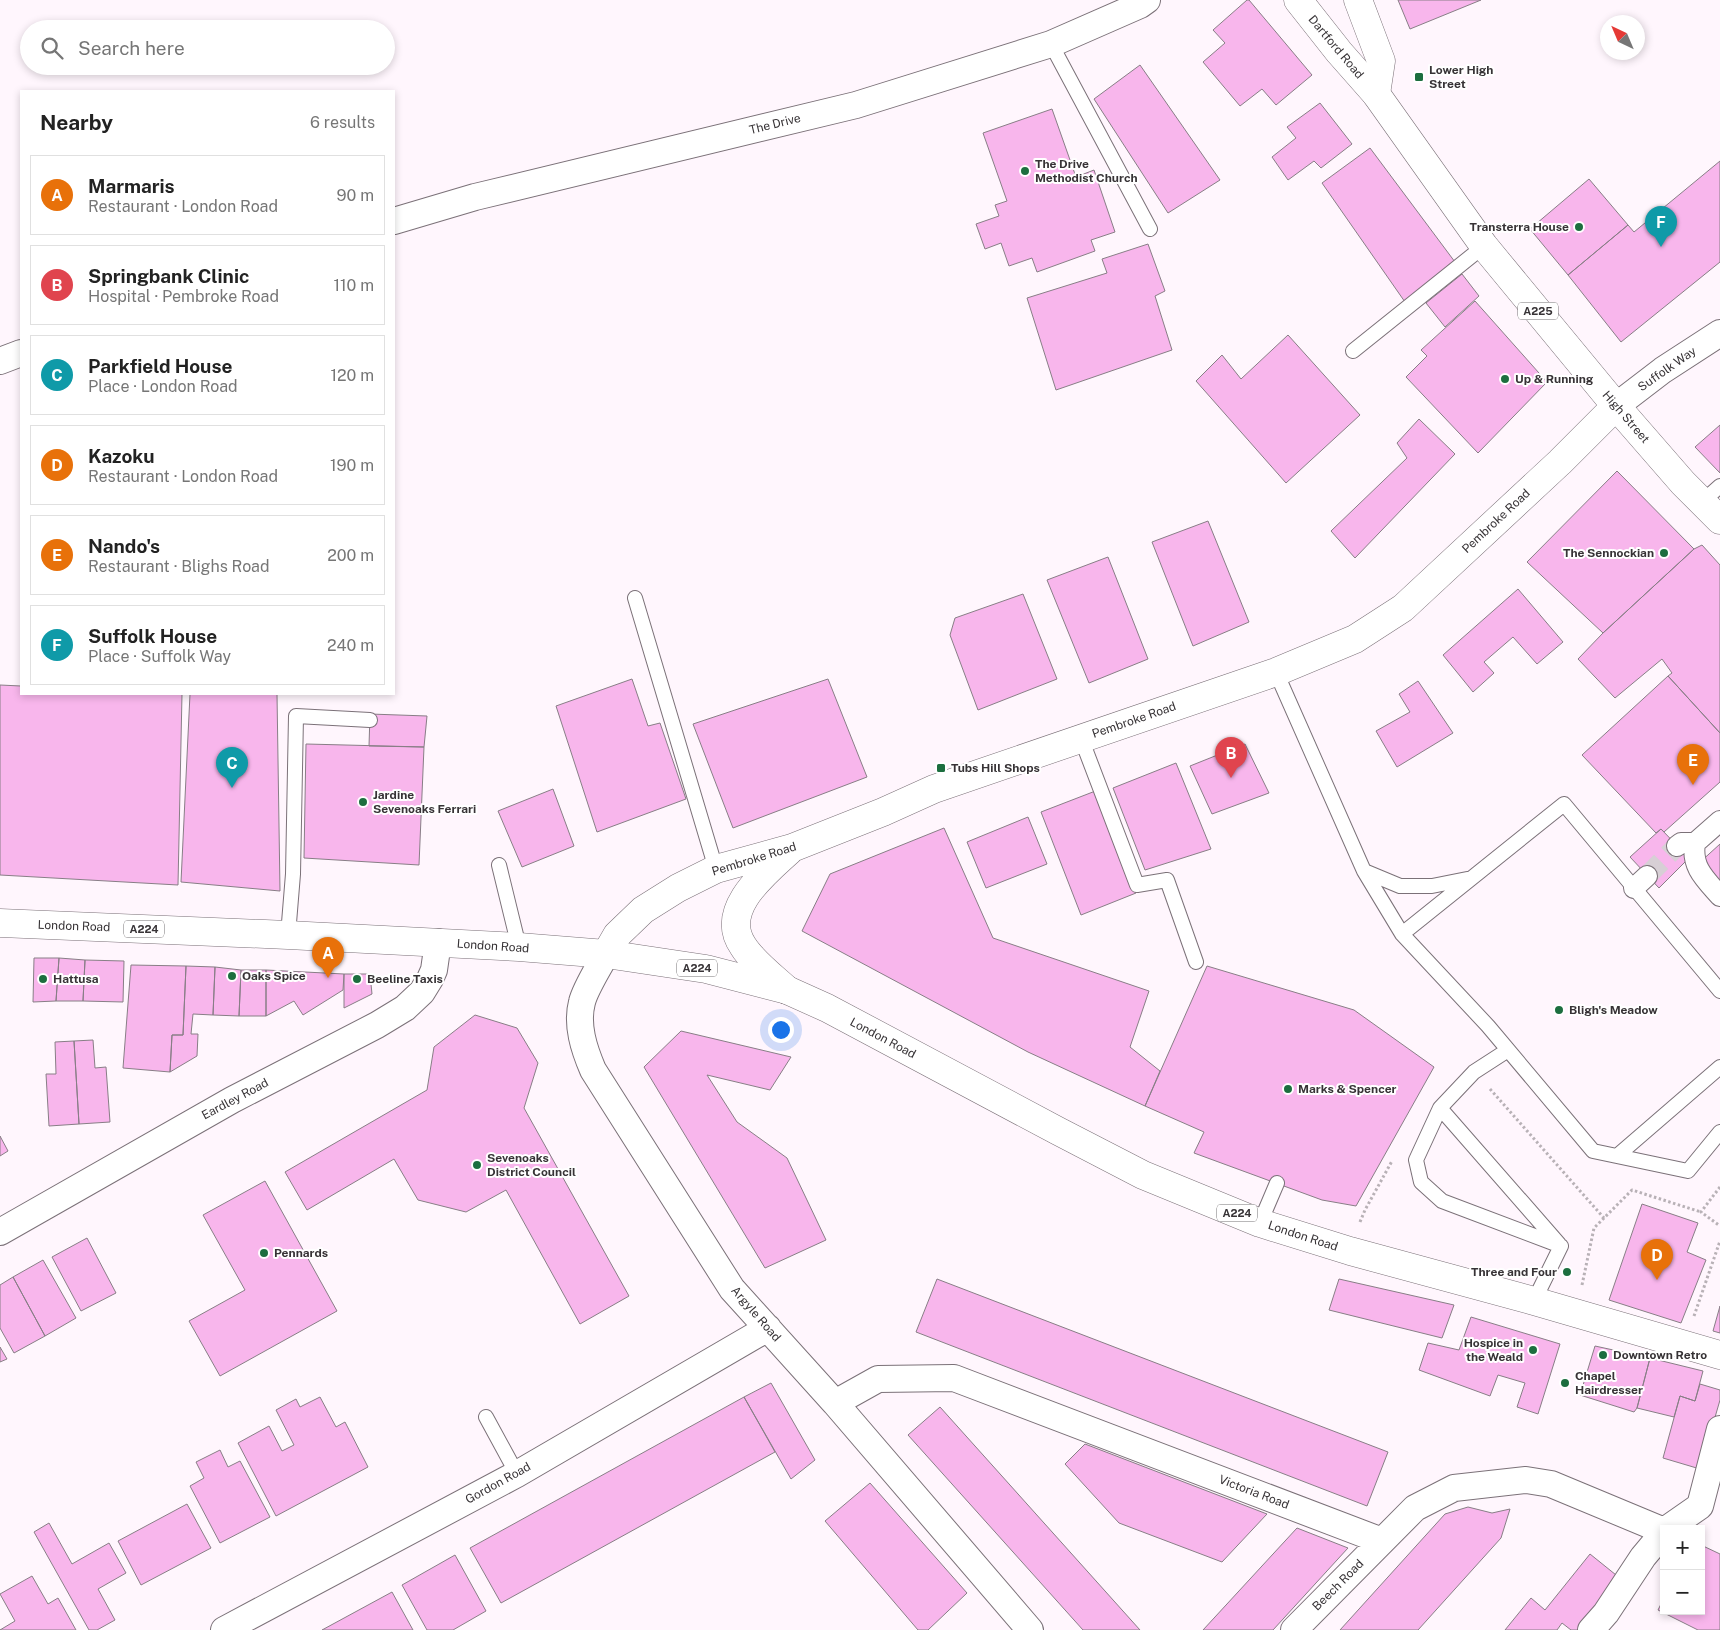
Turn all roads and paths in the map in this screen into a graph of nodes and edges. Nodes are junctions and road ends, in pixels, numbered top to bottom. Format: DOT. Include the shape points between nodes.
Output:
graph roads {
  1 [pos="1147,0"];
  2 [pos="1298,0"];
  3 [pos="1358,0"];
  4 [pos="1051,44"];
  5 [pos="1376,94"];
  6 [pos="395,221"];
  7 [pos="1150,229"];
  8 [pos="1484,246"];
  9 [pos="1720,333"];
  10 [pos="1352,351"];
  11 [pos="20,352"];
  12 [pos="0,361"];
  13 [pos="1616,406"];
  14 [pos="1714,503"];
  15 [pos="635,598"];
  16 [pos="1276,672"];
  17 [pos="370,720"];
  18 [pos="1081,738"];
  19 [pos="1720,822"];
  20 [pos="792,848"];
  21 [pos="500,865"];
  22 [pos="716,868"];
  23 [pos="1364,871"];
  24 [pos="1471,878"];
  25 [pos="1720,896"];
  26 [pos="0,923"];
  27 [pos="1402,934"];
  28 [pos="288,935"];
  29 [pos="438,942"];
  30 [pos="519,947"];
  31 [pos="606,954"];
  32 [pos="1196,962"];
  33 [pos="787,990"];
  34 [pos="1720,991"];
  35 [pos="1508,1050"];
  36 [pos="1720,1066"];
  37 [pos="1474,1072"];
  38 [pos="1440,1108"];
  39 [pos="1720,1132"];
  40 [pos="1617,1156"];
  41 [pos="1277,1183"];
  42 [pos="1720,1187"];
  43 [pos="1701,1212"];
  44 [pos="1604,1218"];
  45 [pos="1260,1223"];
  46 [pos="1720,1226"];
  47 [pos="0,1232"];
  48 [pos="1720,1241"];
  49 [pos="1561,1246"];
  50 [pos="1582,1285"];
  51 [pos="1534,1302"];
  52 [pos="768,1328"];
  53 [pos="1684,1345"];
  54 [pos="1720,1355"];
  55 [pos="835,1403"];
  56 [pos="486,1417"];
  57 [pos="1720,1429"];
  58 [pos="517,1474"];
  59 [pos="1673,1525"];
  60 [pos="1660,1529"];
  61 [pos="1660,1536"];
  62 [pos="1382,1541"];
  63 [pos="224,1630"];
  64 [pos="1030,1630"];
  65 [pos="1294,1630"];
  66 [pos="1591,1630"];
  1 -- 4 [label="street, The Drive" via="1140,6"];
  2 -- 5 [label="main road, Dartford Road / A225"];
  3 -- 5 [label="main road" via="1381,61"];
  4 -- 6 [label="street, The Drive" via="856,105 475,197"];
  4 -- 7 [label="lane"];
  5 -- 8 [label="main road, High Street / A225"];
  8 -- 10 [label="lane"];
  8 -- 13 [label="main road, High Street / A225"];
  9 -- 13 [label="street, Suffolk Way"];
  11 -- 12 [label="street"];
  13 -- 14 [label="main road, High Street / A225"];
  13 -- 16 [label="main road, Pembroke Road" via="1403,608 1355,639"];
  15 -- 22 [label="lane"];
  16 -- 18 [label="main road, Pembroke Road"];
  16 -- 23 [label="lane"];
  17 -- 28 [label="lane" via="296,716 293,874"];
  18 -- 20 [label="main road, Pembroke Road" via="934,789"];
  18 -- 32 [label="lane" via="1138,885 1167,880"];
  19 -- 25 [label="street" via="1686,845 1700,874"];
  20 -- 22 [label="main road, Pembroke Road"];
  20 -- 33 [label="main road" via="756,882 736,917 736,935 743,948"];
  21 -- 30 [label="lane"];
  22 -- 31 [label="main road, Pembroke Road" via="644,910 617,935"];
  23 -- 24 [label="lane" via="1400,886 1432,886"];
  23 -- 27 [label="lane"];
  24 -- 27 [label="lane"];
  24 -- 34 [label="lane" via="1564,804 1640,882"];
  26 -- 28 [label="main road, London Road / A224"];
  27 -- 35 [label="lane"];
  28 -- 29 [label="main road, London Road / A224"];
  29 -- 30 [label="main road, London Road / A224"];
  29 -- 47 [label="street, Eardley Road" via="430,979 405,1008 232,1100"];
  30 -- 31 [label="main road, London Road / A224"];
  31 -- 33 [label="main road, London Road / A224" via="706,969"];
  31 -- 52 [label="street, Argyle Road" via="582,1001 580,1017 585,1052 593,1070 732,1289"];
  33 -- 45 [label="main road, London Road / A224" via="1143,1174"];
  35 -- 37 [label="lane"];
  35 -- 40 [label="lane" via="1593,1151"];
  36 -- 40 [label="lane"];
  37 -- 38 [label="lane"];
  37 -- 44 [label="path"];
  38 -- 49 [label="lane"];
  38 -- 49 [label="lane" via="1416,1160 1421,1182 1442,1201"];
  39 -- 40 [label="lane" via="1688,1171"];
  41 -- 45 [label="lane"];
  42 -- 43 [label="path"];
  43 -- 44 [label="path" via="1632,1190"];
  43 -- 46 [label="path"];
  44 -- 50 [label="path" via="1594,1228"];
  45 -- 51 [label="main road, London Road / A224"];
  48 -- 53 [label="path"];
  49 -- 51 [label="lane"];
  51 -- 53 [label="main road, London Road / A224"];
  52 -- 55 [label="street, Argyle Road"];
  52 -- 58 [label="street, Gordon Road"];
  53 -- 54 [label="main road, London Road / A224"];
  55 -- 62 [label="street, Victoria Road" via="878,1379 954,1378"];
  55 -- 64 [label="street, Argyle Road"];
  56 -- 58 [label="lane"];
  57 -- 59 [label="street" via="1700,1506"];
  58 -- 63 [label="street, Gordon Road"];
  60 -- 62 [label="street" via="1551,1484 1526,1480 1454,1488 1414,1508"];
  61 -- 66 [label="street" via="1606,1614"];
  62 -- 65 [label="street, Beech Road"];
}
